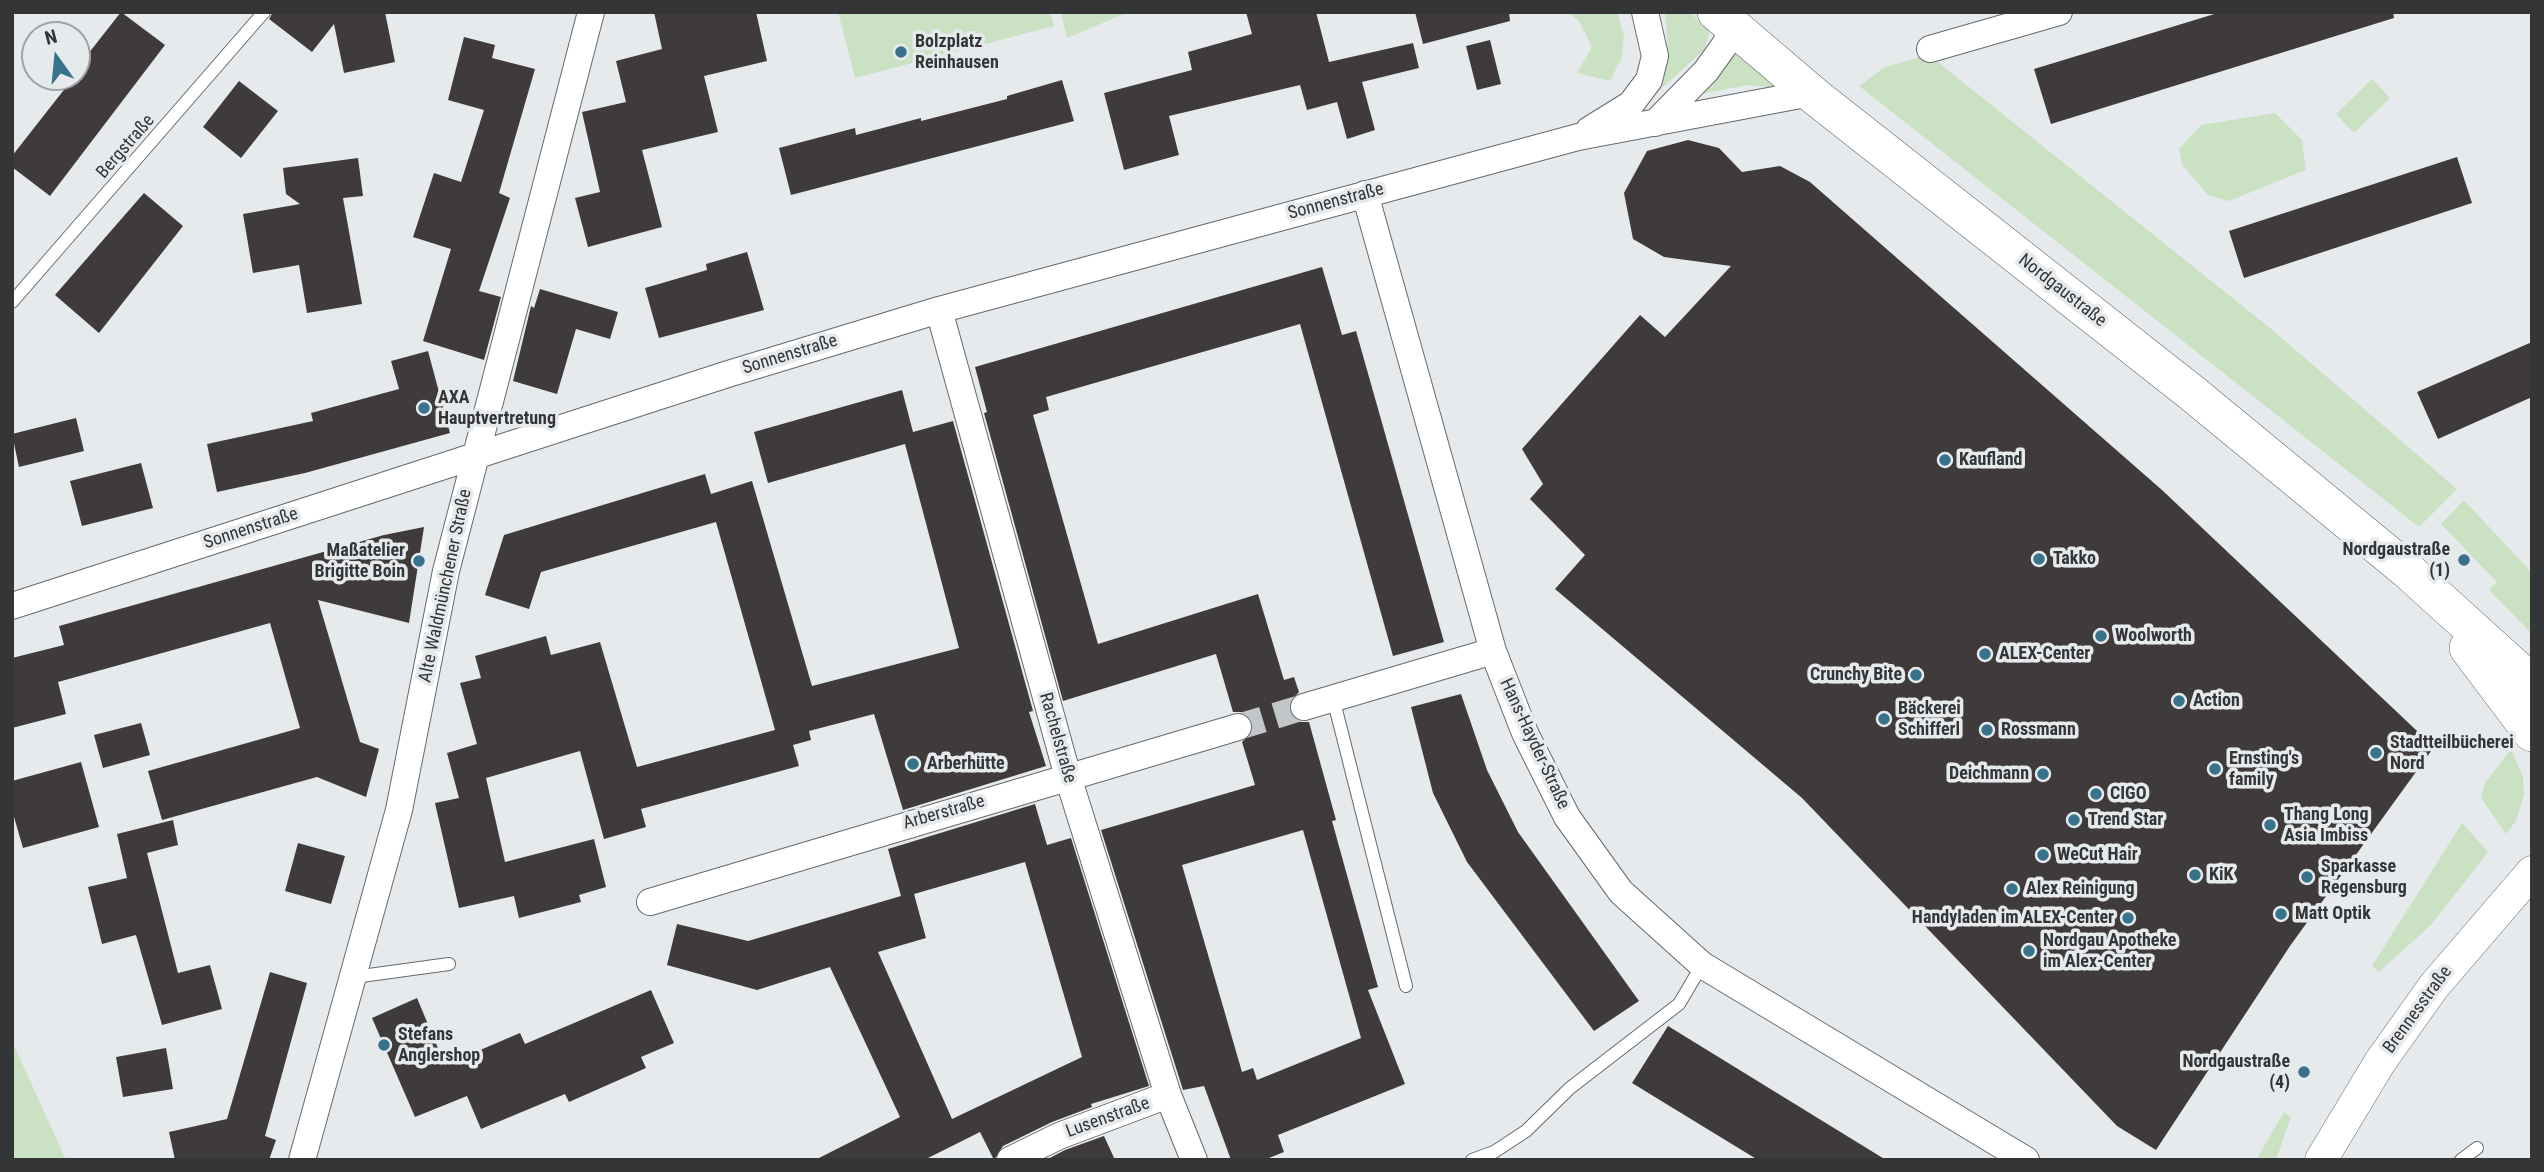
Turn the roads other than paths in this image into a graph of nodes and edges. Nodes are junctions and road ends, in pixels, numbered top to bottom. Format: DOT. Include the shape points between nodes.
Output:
graph roads {
  1 [pos="264,12"];
  2 [pos="591,12"];
  3 [pos="1645,12"];
  4 [pos="2059,12"];
  5 [pos="1725,19"];
  6 [pos="2006,21"];
  7 [pos="1930,49"];
  8 [pos="1811,93"];
  9 [pos="1655,123"];
  10 [pos="1578,137"];
  11 [pos="1365,194"];
  12 [pos="12,302"];
  13 [pos="939,310"];
  14 [pos="475,456"];
  15 [pos="2407,569"];
  16 [pos="12,606"];
  17 [pos="1493,651"];
  18 [pos="2532,683"];
  19 [pos="1333,698"];
  20 [pos="1304,707"];
  21 [pos="1238,727"];
  22 [pos="2532,733"];
  23 [pos="1068,777"];
  24 [pos="2532,872"];
  25 [pos="650,902"];
  26 [pos="449,964"];
  27 [pos="1702,965"];
  28 [pos="354,977"];
  29 [pos="1406,986"];
  30 [pos="1168,1095"];
  31 [pos="2477,1148"];
  32 [pos="302,1160"];
  33 [pos="1010,1160"];
  34 [pos="1194,1160"];
  35 [pos="1472,1160"];
  36 [pos="2026,1160"];
  37 [pos="2321,1160"];
  38 [pos="2461,1160"];
  1 -- 12 [label="lane, Bergstraße"];
  2 -- 14 [label="street, Alte Waldmünchener Straße"];
  3 -- 10 [label="street, Sonnenstraße" via="1655,56 1649,80 1631,104"];
  4 -- 6 [label="street"];
  5 -- 8 [label="main road, Nordgaustraße"];
  5 -- 9 [label="street" via="1724,46"];
  6 -- 7 [label="street"];
  8 -- 9 [label="street, Sonnenstraße"];
  8 -- 15 [label="main road, Nordgaustraße"];
  9 -- 10 [label="street, Sonnenstraße"];
  10 -- 11 [label="street, Sonnenstraße"];
  11 -- 13 [label="street, Sonnenstraße"];
  11 -- 17 [label="street, Hans-Hayder-Straße"];
  13 -- 14 [label="street, Sonnenstraße"];
  13 -- 23 [label="street, Rachelstraße"];
  14 -- 16 [label="street, Sonnenstraße"];
  14 -- 28 [label="street, Alte Waldmünchener Straße" via="446,571 399,810"];
  15 -- 18 [label="main road, Nordgaustraße"];
  15 -- 22 [label="main road, Nordgaustraße"];
  17 -- 19 [label="street"];
  17 -- 27 [label="street, Hans-Hayder-Straße" via="1525,733 1567,817 1621,892"];
  19 -- 20 [label="street"];
  19 -- 29 [label="lane"];
  21 -- 23 [label="street, Arberstraße"];
  23 -- 25 [label="street, Arberstraße"];
  23 -- 30 [label="street, Rachelstraße"];
  24 -- 37 [label="street, Brennesstraße" via="2434,986 2380,1062"];
  26 -- 28 [label="lane"];
  27 -- 35 [label="lane" via="1679,1004 1570,1088 1526,1131"];
  27 -- 36 [label="street, Hans-Hayder-Straße"];
  28 -- 32 [label="street, Alte Waldmünchener Straße"];
  30 -- 33 [label="street, Lusenstraße" via="1059,1136"];
  30 -- 34 [label="street, Rachelstraße"];
  31 -- 38 [label="lane"];
}
